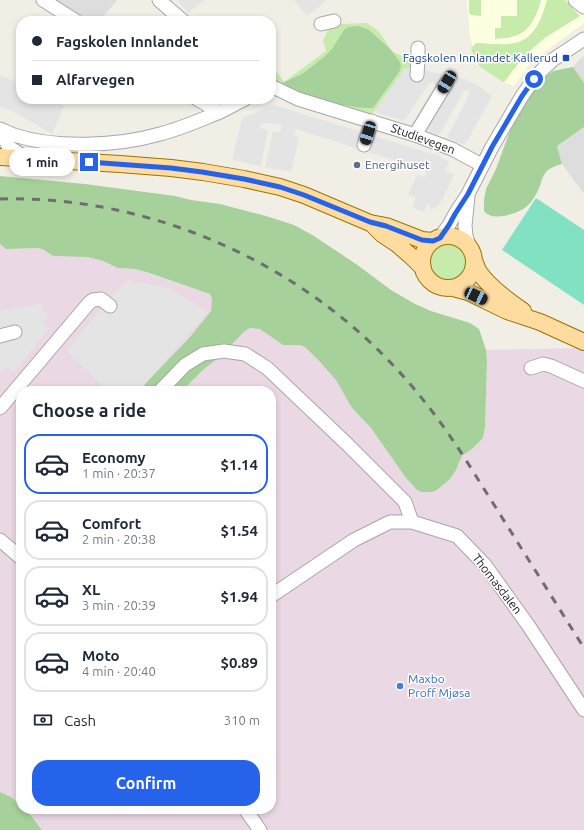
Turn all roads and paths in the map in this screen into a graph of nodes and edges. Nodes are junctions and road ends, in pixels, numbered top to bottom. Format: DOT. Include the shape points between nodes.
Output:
graph roads {
  1 [pos="43,0"];
  2 [pos="159,0"];
  3 [pos="575,0"];
  4 [pos="584,7"];
  5 [pos="68,16"];
  6 [pos="177,16"];
  7 [pos="584,39"];
  8 [pos="418,48"];
  9 [pos="417,75"];
  10 [pos="447,82"];
  11 [pos="276,89"];
  12 [pos="206,104"];
  13 [pos="235,104"];
  14 [pos="220,112"];
  15 [pos="372,121"];
  16 [pos="0,129"];
  17 [pos="415,135"];
  18 [pos="364,145"];
  19 [pos="0,157"];
  20 [pos="26,159"];
  21 [pos="482,165"];
  22 [pos="468,194"];
  23 [pos="370,222"];
  24 [pos="436,239"];
  25 [pos="472,254"];
  26 [pos="423,268"];
  27 [pos="453,288"];
  28 [pos="110,306"];
  29 [pos="540,322"];
  30 [pos="16,332"];
  31 [pos="0,336"];
  32 [pos="584,342"];
  33 [pos="531,368"];
  34 [pos="584,381"];
  35 [pos="17,386"];
  36 [pos="165,386"];
  37 [pos="16,387"];
  38 [pos="1,404"];
  39 [pos="412,522"];
  40 [pos="0,540"];
  41 [pos="16,550"];
  42 [pos="276,593"];
  43 [pos="584,710"];
  44 [pos="249,814"];
  45 [pos="260,830"];
  1 -- 5 [label="street"];
  2 -- 6 [label="street"];
  3 -- 4 [label="street"];
  7 -- 21 [label="street" via="554,58 534,79"];
  8 -- 9 [label="street"];
  10 -- 17 [label="street"];
  11 -- 15 [label="street, Studievegen" via="298,99"];
  12 -- 14 [label="street"];
  13 -- 14 [label="street"];
  14 -- 16 [label="street" via="161,134 106,143 46,142"];
  15 -- 17 [label="street, Studievegen"];
  15 -- 18 [label="street"];
  16 -- 20 [label="street" via="8,146"];
  17 -- 21 [label="street, Studievegen" via="452,149"];
  19 -- 20 [label="main road"];
  20 -- 23 [label="main road" via="171,168 244,179 304,195"];
  21 -- 22 [label="street"];
  22 -- 24 [label="street" via="449,225"];
  22 -- 25 [label="street" via="465,226"];
  23 -- 24 [label="main road" via="422,240"];
  23 -- 26 [label="main road"];
  24 -- 25 [label="main road" via="448,236 457,238 464,242"];
  24 -- 26 [label="main road" via="426,249 422,258"];
  25 -- 27 [label="main road" via="473,270 469,278"];
  25 -- 29 [label="main road" via="480,273 492,286"];
  26 -- 27 [label="main road" via="427,278 434,284"];
  27 -- 29 [label="main road"];
  28 -- 35 [label="street" via="101,299 89,303"];
  29 -- 32 [label="main road"];
  30 -- 31 [label="street"];
  33 -- 34 [label="street" via="543,364"];
  36 -- 39 [label="street" via="184,365 203,354 224,351 245,354 267,368 405,502"];
  37 -- 38 [label="street"];
  39 -- 42 [label="street, Thomasdalen" via="390,522 354,540"];
  39 -- 43 [label="street, Thomasdalen" via="457,536 485,565"];
  40 -- 41 [label="street"];
  44 -- 45 [label="street"];
}
